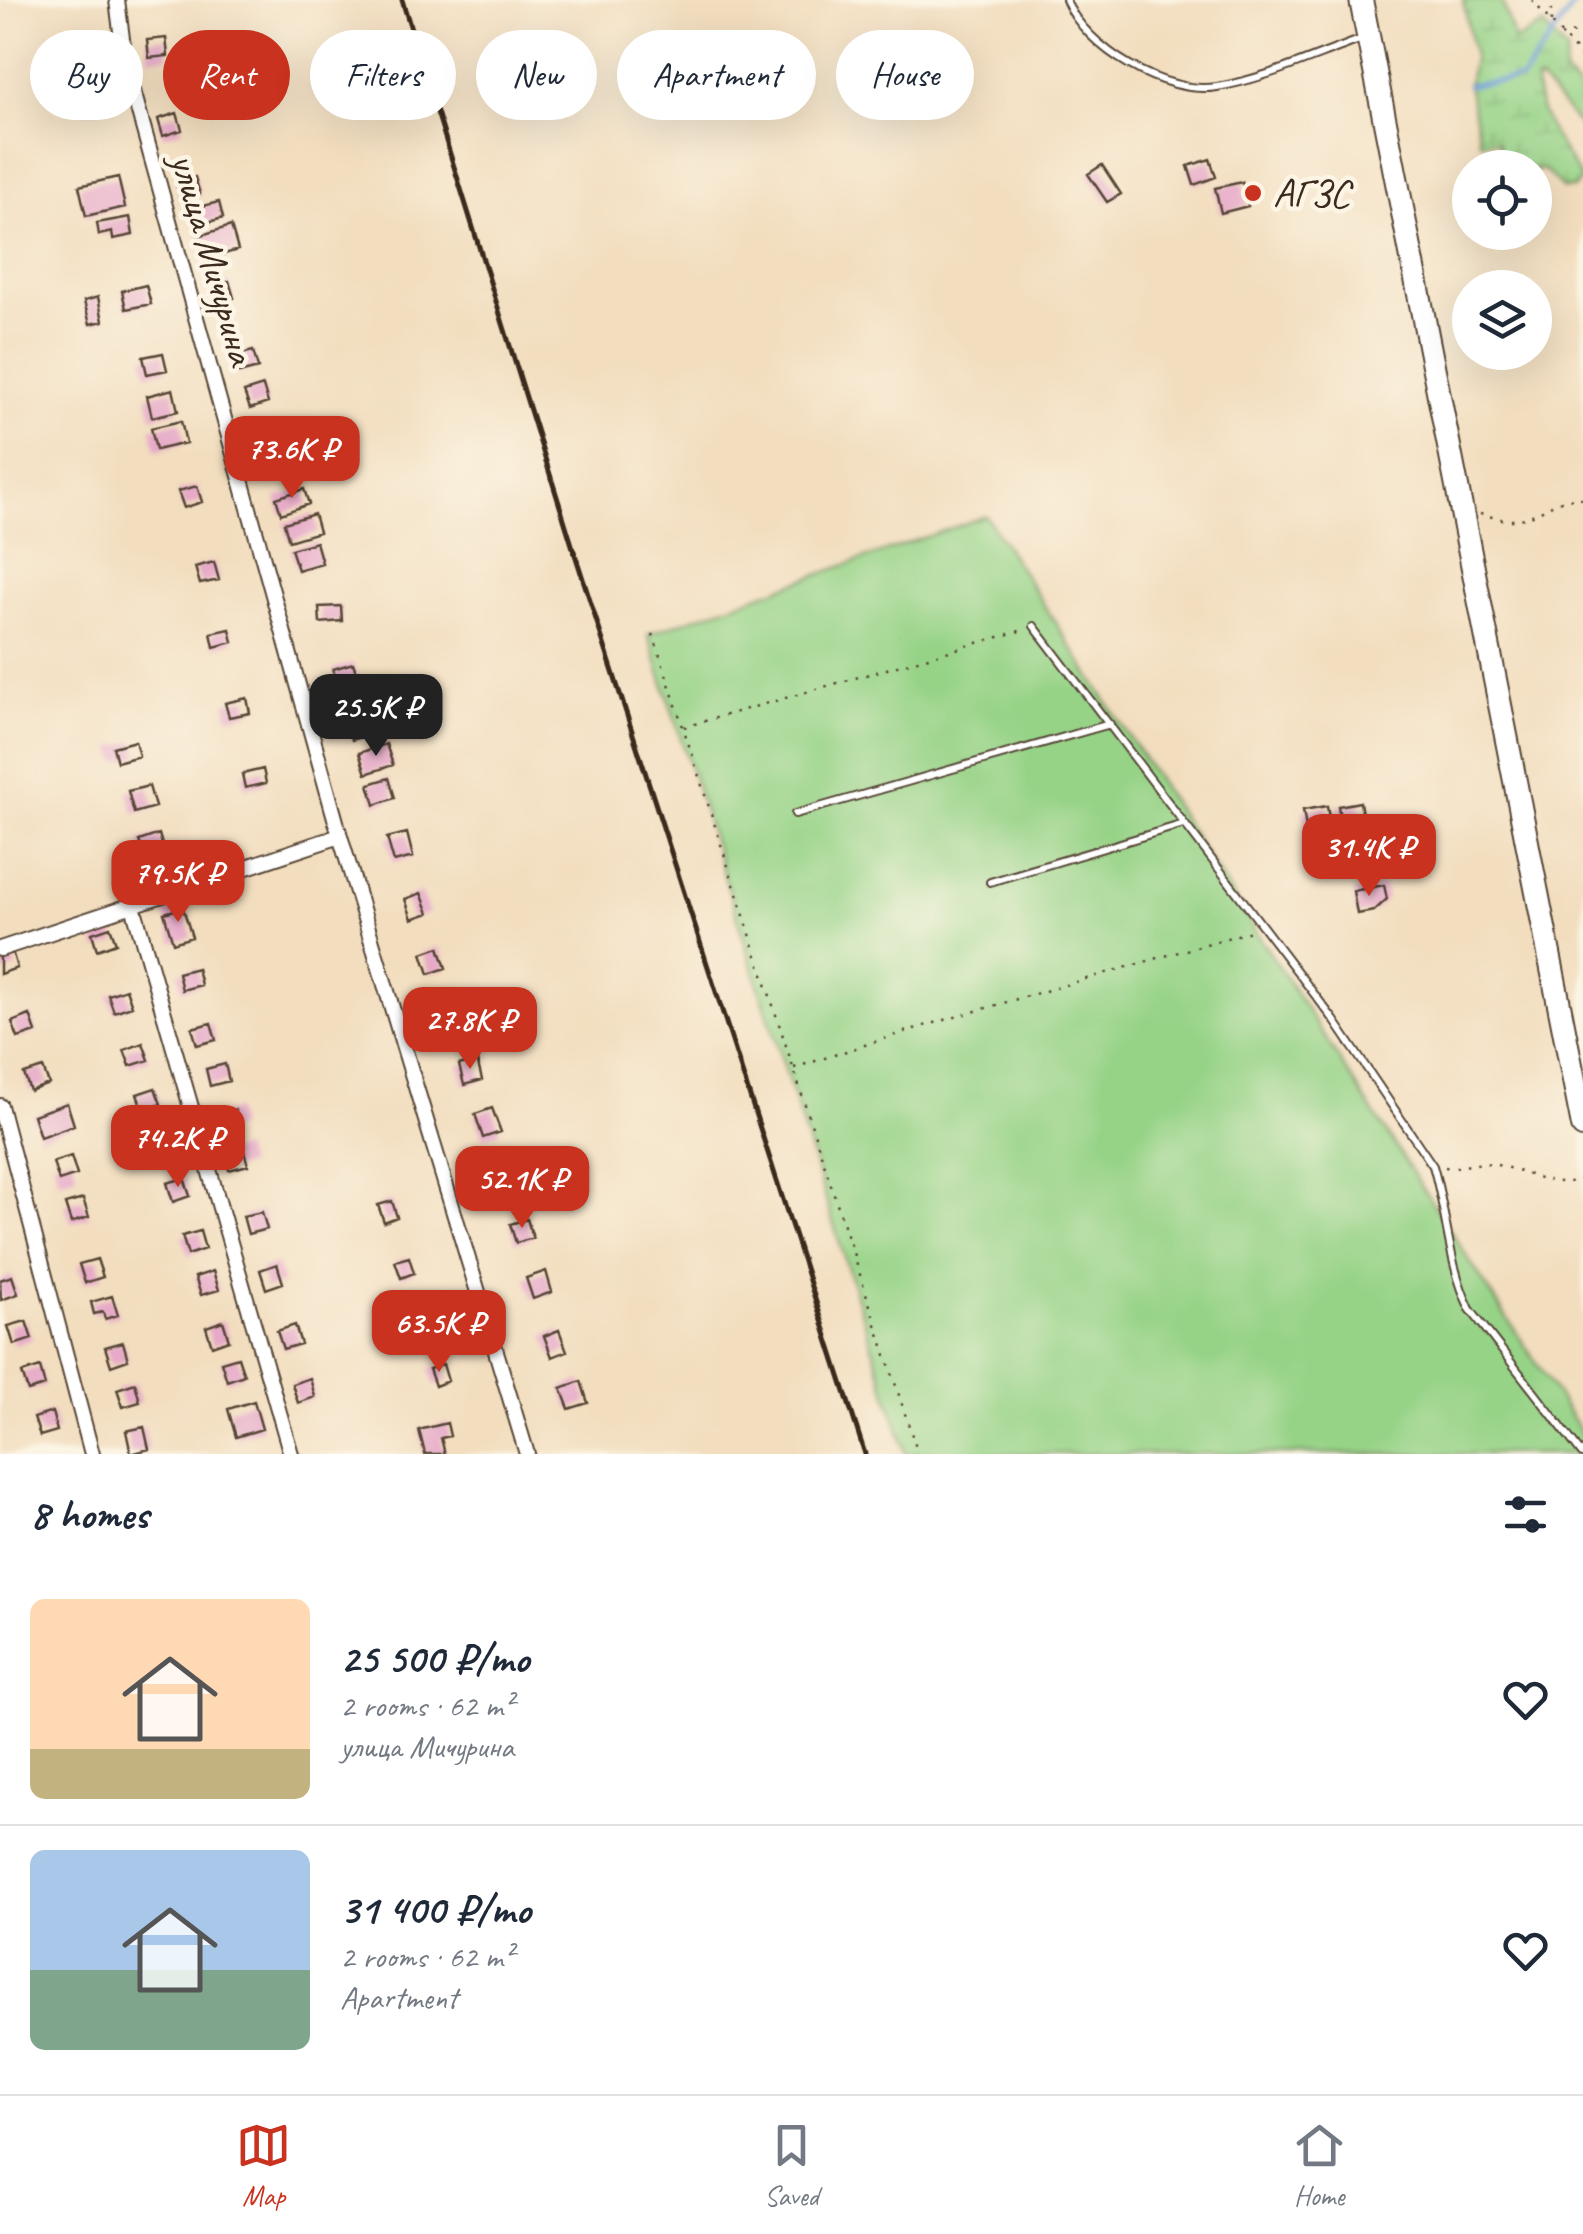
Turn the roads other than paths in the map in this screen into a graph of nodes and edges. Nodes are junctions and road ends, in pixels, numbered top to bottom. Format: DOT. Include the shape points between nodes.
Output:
graph roads {
  1 [pos="117,0"];
  2 [pos="1066,0"];
  3 [pos="1361,0"];
  4 [pos="1369,37"];
  5 [pos="1034,626"];
  6 [pos="1110,724"];
  7 [pos="795,814"];
  8 [pos="1184,824"];
  9 [pos="340,836"];
  10 [pos="990,882"];
  11 [pos="133,906"];
  12 [pos="0,949"];
  13 [pos="0,1106"];
  14 [pos="1583,1126"];
  15 [pos="92,1454"];
  16 [pos="290,1454"];
  17 [pos="527,1454"];
  18 [pos="1582,1454"];
  1 -- 9 [label="street, улица Мичурина" via="125,62"];
  2 -- 4 [label="lane" via="1117,60 1184,87 1239,82"];
  3 -- 4 [label="main road"];
  4 -- 14 [label="main road"];
  5 -- 6 [label="lane"];
  6 -- 7 [label="lane"];
  6 -- 8 [label="lane"];
  8 -- 10 [label="lane"];
  8 -- 18 [label="lane" via="1334,1020 1433,1166 1457,1282 1470,1308"];
  9 -- 11 [label="street"];
  9 -- 17 [label="street, улица Мичурина"];
  11 -- 12 [label="street"];
  11 -- 16 [label="street"];
  13 -- 15 [label="street"];
}
